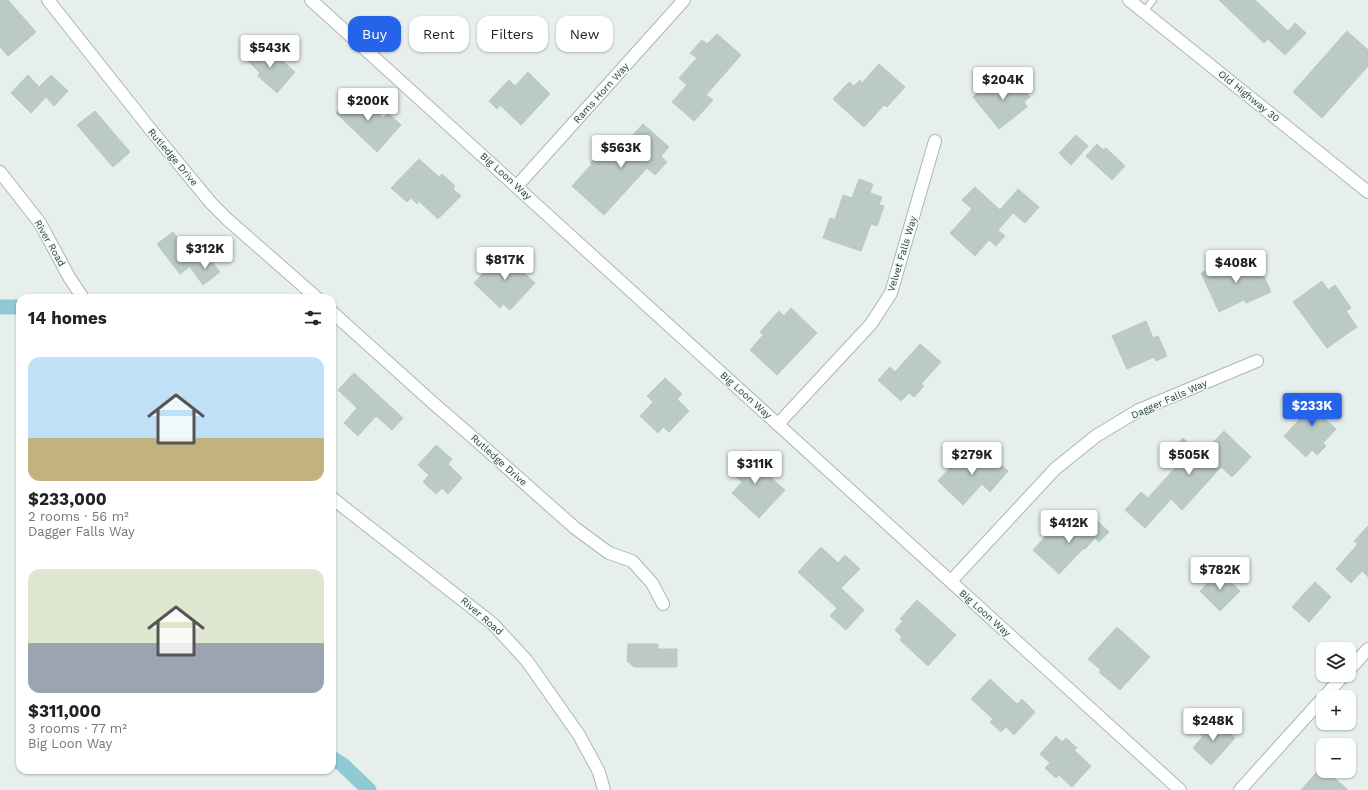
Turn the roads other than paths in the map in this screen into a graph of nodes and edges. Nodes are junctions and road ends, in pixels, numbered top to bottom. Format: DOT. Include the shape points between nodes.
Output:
graph roads {
  1 [pos="48,0"];
  2 [pos="311,0"];
  3 [pos="684,0"];
  4 [pos="1129,0"];
  5 [pos="1153,0"];
  6 [pos="1144,12"];
  7 [pos="935,141"];
  8 [pos="0,172"];
  9 [pos="518,186"];
  10 [pos="1368,192"];
  11 [pos="80,294"];
  12 [pos="313,294"];
  13 [pos="336,316"];
  14 [pos="1256,361"];
  15 [pos="778,424"];
  16 [pos="336,501"];
  17 [pos="951,581"];
  18 [pos="662,604"];
  19 [pos="1368,649"];
  20 [pos="1356,662"];
  21 [pos="1338,682"];
  22 [pos="1331,690"];
  23 [pos="1316,707"];
  24 [pos="604,790"];
  25 [pos="1180,790"];
  26 [pos="1240,790"];
  1 -- 12 [label="street, Rutledge Drive" via="211,203"];
  2 -- 9 [label="street, Big Loon Way"];
  3 -- 9 [label="street, Rams Horn Way"];
  4 -- 6 [label="street, Old Highway 30"];
  5 -- 6 [label="lane"];
  6 -- 10 [label="street, Old Highway 30"];
  7 -- 15 [label="street, Velvet Falls Way" via="891,293 871,324"];
  8 -- 11 [label="street, River Road" via="40,223"];
  9 -- 15 [label="street, Big Loon Way"];
  13 -- 18 [label="street, Rutledge Drive" via="575,528 609,553 632,561 652,583"];
  14 -- 17 [label="street, Dagger Falls Way" via="1139,410 1096,436 1056,469"];
  15 -- 17 [label="street, Big Loon Way"];
  16 -- 24 [label="street, River Road" via="494,624 528,661 579,735 599,772"];
  17 -- 25 [label="street, Big Loon Way"];
  19 -- 20 [label="street"];
  21 -- 22 [label="street"];
  23 -- 26 [label="street"];
}
